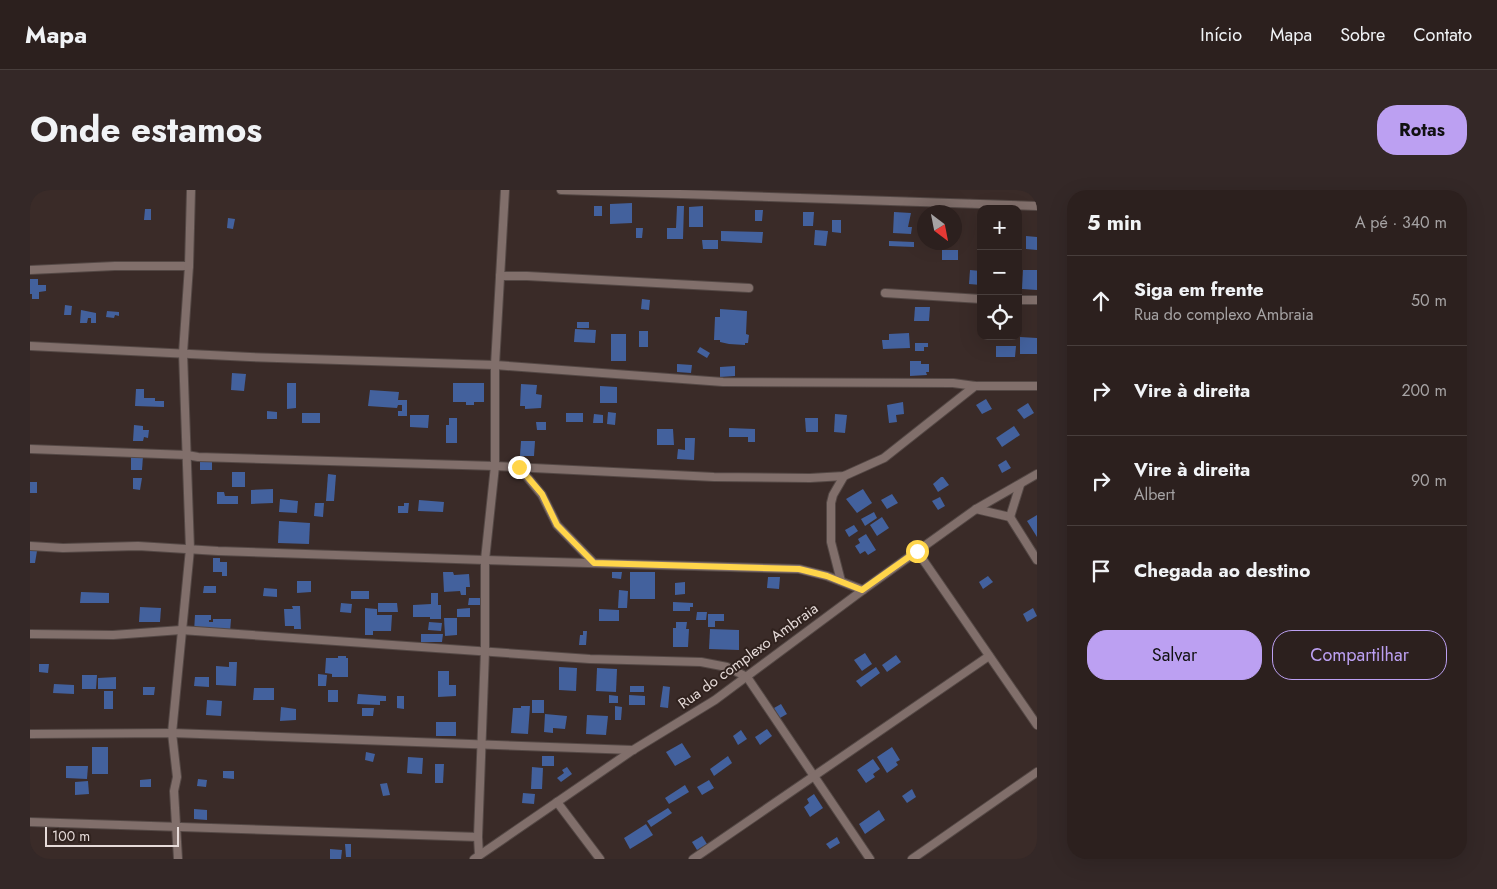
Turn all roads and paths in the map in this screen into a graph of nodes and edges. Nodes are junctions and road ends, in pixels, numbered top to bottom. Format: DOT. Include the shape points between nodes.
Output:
graph roads {
  1 [pos="191,190"];
  2 [pos="505,190"];
  3 [pos="561,190"];
  4 [pos="1037,206"];
  5 [pos="189,266"];
  6 [pos="30,270"];
  7 [pos="500,276"];
  8 [pos="749,288"];
  9 [pos="885,293"];
  10 [pos="977,299"];
  11 [pos="1022,300"];
  12 [pos="1037,300"];
  13 [pos="30,346"];
  14 [pos="183,353"];
  15 [pos="495,365"];
  16 [pos="975,386"];
  17 [pos="1037,386"];
  18 [pos="30,449"];
  19 [pos="187,455"];
  20 [pos="495,466"];
  21 [pos="519,467"];
  22 [pos="1037,474"];
  23 [pos="844,476"];
  24 [pos="1020,485"];
  25 [pos="976,509"];
  26 [pos="1010,517"];
  27 [pos="30,546"];
  28 [pos="190,549"];
  29 [pos="917,551"];
  30 [pos="485,560"];
  31 [pos="1037,560"];
  32 [pos="594,563"];
  33 [pos="841,581"];
  34 [pos="862,590"];
  35 [pos="181,630"];
  36 [pos="30,634"];
  37 [pos="485,652"];
  38 [pos="989,656"];
  39 [pos="747,677"];
  40 [pos="1037,725"];
  41 [pos="172,733"];
  42 [pos="30,734"];
  43 [pos="480,745"];
  44 [pos="633,750"];
  45 [pos="1037,772"];
  46 [pos="814,776"];
  47 [pos="557,802"];
  48 [pos="30,822"];
  49 [pos="178,827"];
  50 [pos="478,837"];
  51 [pos="477,857"];
  52 [pos="178,859"];
  53 [pos="600,859"];
  54 [pos="693,859"];
  55 [pos="870,859"];
  56 [pos="912,859"];
  1 -- 5 [label="street"];
  2 -- 7 [label="street"];
  3 -- 4 [label="street"];
  5 -- 6 [label="street"];
  5 -- 14 [label="street"];
  7 -- 8 [label="street"];
  7 -- 15 [label="street"];
  9 -- 10 [label="street"];
  11 -- 12 [label="street"];
  13 -- 14 [label="street"];
  14 -- 15 [label="street"];
  14 -- 19 [label="street"];
  15 -- 16 [label="street" via="723,382 953,382"];
  15 -- 20 [label="street"];
  16 -- 17 [label="street"];
  16 -- 23 [label="street" via="884,458"];
  18 -- 19 [label="street"];
  19 -- 20 [label="street" via="198,458"];
  19 -- 28 [label="street"];
  20 -- 21 [label="street"];
  20 -- 30 [label="street"];
  21 -- 23 [label="street" via="714,477"];
  21 -- 32 [label="street" via="542,494 557,525"];
  22 -- 24 [label="street, Rua do complexo Ambraia"];
  23 -- 33 [label="street" via="831,503 830,542"];
  24 -- 25 [label="street, Rua do complexo Ambraia"];
  24 -- 26 [label="street"];
  25 -- 26 [label="street"];
  25 -- 29 [label="street, Rua do complexo Ambraia"];
  26 -- 31 [label="street"];
  27 -- 28 [label="street"];
  28 -- 30 [label="street"];
  28 -- 35 [label="street"];
  29 -- 34 [label="street, Rua do complexo Ambraia"];
  29 -- 38 [label="street"];
  30 -- 32 [label="street"];
  30 -- 37 [label="street"];
  32 -- 33 [label="street" via="799,569"];
  33 -- 34 [label="street"];
  34 -- 39 [label="street, Rua do complexo Ambraia"];
  35 -- 36 [label="street" via="113,635"];
  35 -- 37 [label="street"];
  35 -- 41 [label="street"];
  37 -- 39 [label="street" via="702,662 727,667"];
  37 -- 43 [label="street"];
  38 -- 40 [label="street"];
  38 -- 46 [label="street"];
  39 -- 44 [label="street, Rua do complexo Ambraia"];
  39 -- 46 [label="street"];
  41 -- 42 [label="street"];
  41 -- 43 [label="street"];
  41 -- 49 [label="street"];
  43 -- 44 [label="street"];
  43 -- 50 [label="street"];
  44 -- 47 [label="street, Rua do complexo Ambraia"];
  45 -- 56 [label="street"];
  46 -- 54 [label="street"];
  46 -- 55 [label="street"];
  47 -- 51 [label="street, Rua do complexo Ambraia"];
  47 -- 53 [label="street"];
  48 -- 49 [label="street"];
  49 -- 50 [label="street"];
  49 -- 52 [label="street"];
  50 -- 51 [label="street"];
}
